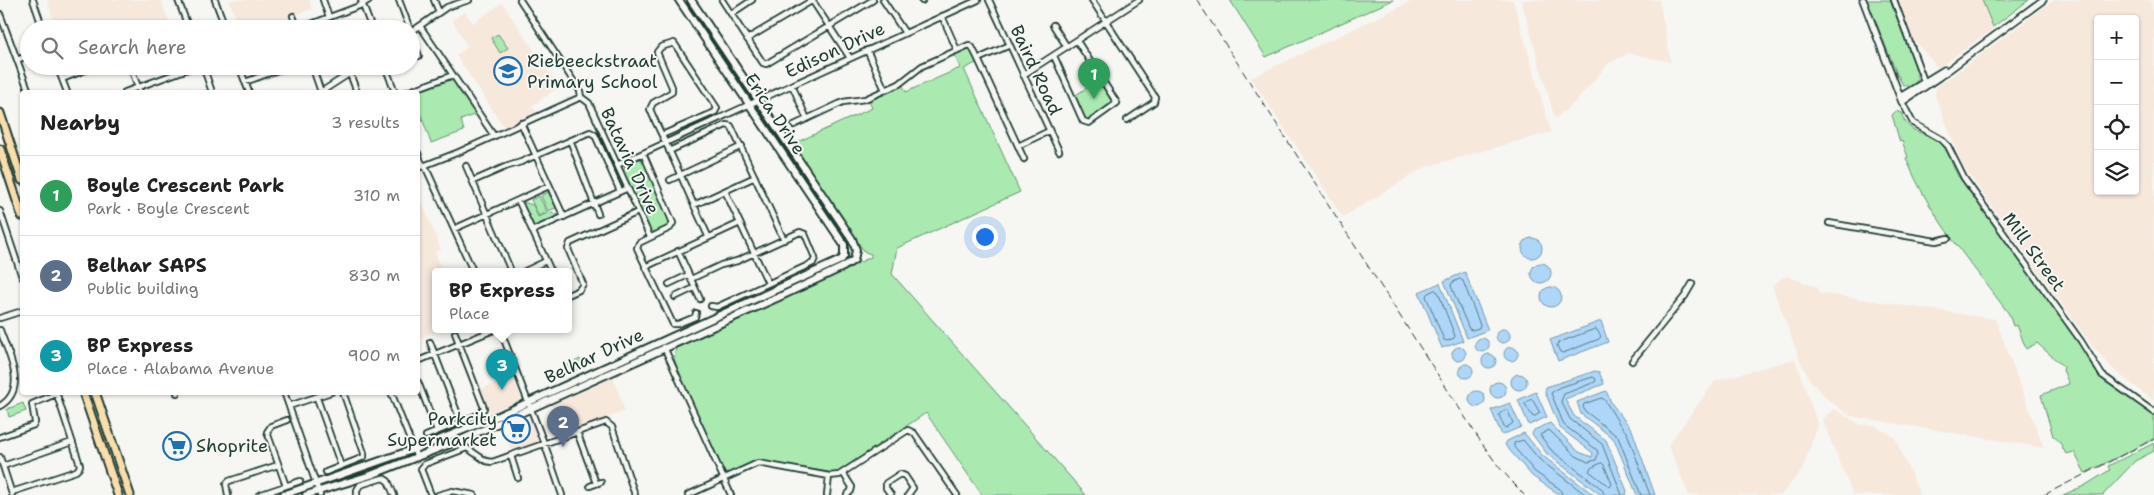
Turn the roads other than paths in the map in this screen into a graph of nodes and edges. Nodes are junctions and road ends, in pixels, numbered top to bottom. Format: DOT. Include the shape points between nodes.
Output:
graph roads {
  1 [pos="32,0"];
  2 [pos="178,0"];
  3 [pos="215,0"];
  4 [pos="323,0"];
  5 [pos="369,0"];
  6 [pos="399,0"];
  7 [pos="434,0"];
  8 [pos="469,0"];
  9 [pos="520,0"];
  10 [pos="679,0"];
  11 [pos="691,0"];
  12 [pos="722,0"];
  13 [pos="752,0"];
  14 [pos="813,0"];
  15 [pos="873,0"];
  16 [pos="883,0"];
  17 [pos="978,0"];
  18 [pos="989,0"];
  19 [pos="1092,0"];
  20 [pos="1126,0"];
  21 [pos="1139,0"];
  22 [pos="1863,0"];
  23 [pos="1894,0"];
  24 [pos="2043,0"];
  25 [pos="362,2"];
  26 [pos="1130,6"];
  27 [pos="439,12"];
  28 [pos="0,14"];
  29 [pos="731,14"];
  30 [pos="293,16"];
  31 [pos="942,16"];
  32 [pos="329,17"];
  33 [pos="40,20"];
  34 [pos="186,20"];
  35 [pos="223,20"];
  36 [pos="295,20"];
  37 [pos="321,20"];
  38 [pos="369,20"];
  39 [pos="407,20"];
  40 [pos="1106,21"];
  41 [pos="420,26"];
  42 [pos="830,26"];
  43 [pos="1053,26"];
  44 [pos="905,33"];
  45 [pos="748,39"];
  46 [pos="1077,41"];
  47 [pos="1010,45"];
  48 [pos="1067,47"];
  49 [pos="867,50"];
  50 [pos="957,50"];
  51 [pos="1054,56"];
  52 [pos="850,58"];
  53 [pos="20,59"];
  54 [pos="978,59"];
  55 [pos="17,60"];
  56 [pos="1953,66"];
  57 [pos="20,68"];
  58 [pos="23,75"];
  59 [pos="60,75"];
  60 [pos="72,75"];
  61 [pos="133,75"];
  62 [pos="175,75"];
  63 [pos="206,75"];
  64 [pos="242,75"];
  65 [pos="264,75"];
  66 [pos="315,75"];
  67 [pos="347,75"];
  68 [pos="351,75"];
  69 [pos="388,75"];
  70 [pos="1024,75"];
  71 [pos="453,76"];
  72 [pos="62,79"];
  73 [pos="1924,81"];
  74 [pos="245,82"];
  75 [pos="792,85"];
  76 [pos="28,90"];
  77 [pos="66,90"];
  78 [pos="139,90"];
  79 [pos="211,90"];
  80 [pos="248,90"];
  81 [pos="320,90"];
  82 [pos="324,90"];
  83 [pos="356,90"];
  84 [pos="394,90"];
  85 [pos="413,90"];
  86 [pos="885,90"];
  87 [pos="581,97"];
  88 [pos="1901,99"];
  89 [pos="759,100"];
  90 [pos="750,104"];
  91 [pos="0,113"];
  92 [pos="807,119"];
  93 [pos="1127,120"];
  94 [pos="521,123"];
  95 [pos="794,125"];
  96 [pos="1049,131"];
  97 [pos="494,136"];
  98 [pos="662,136"];
  99 [pos="570,140"];
  100 [pos="666,143"];
  101 [pos="742,146"];
  102 [pos="1018,146"];
  103 [pos="0,149"];
  104 [pos="669,151"];
  105 [pos="1058,151"];
  106 [pos="643,154"];
  107 [pos="536,156"];
  108 [pos="420,157"];
  109 [pos="1024,159"];
  110 [pos="424,165"];
  111 [pos="617,165"];
  112 [pos="466,166"];
  113 [pos="420,167"];
  114 [pos="20,174"];
  115 [pos="680,175"];
  116 [pos="756,177"];
  117 [pos="670,180"];
  118 [pos="473,181"];
  119 [pos="549,186"];
  120 [pos="628,188"];
  121 [pos="620,191"];
  122 [pos="725,191"];
  123 [pos="518,200"];
  124 [pos="594,204"];
  125 [pos="694,205"];
  126 [pos="0,210"];
  127 [pos="20,210"];
  128 [pos="638,212"];
  129 [pos="488,214"];
  130 [pos="598,214"];
  131 [pos="564,217"];
  132 [pos="740,222"];
  133 [pos="1829,223"];
  134 [pos="454,230"];
  135 [pos="532,231"];
  136 [pos="708,236"];
  137 [pos="650,237"];
  138 [pos="1948,238"];
  139 [pos="784,240"];
  140 [pos="844,245"];
  141 [pos="855,245"];
  142 [pos="678,251"];
  143 [pos="754,253"];
  144 [pos="546,261"];
  145 [pos="645,267"];
  146 [pos="472,268"];
  147 [pos="510,268"];
  148 [pos="531,268"];
  149 [pos="550,268"];
  150 [pos="20,271"];
  151 [pos="690,277"];
  152 [pos="669,284"];
  153 [pos="768,284"];
  154 [pos="1692,284"];
  155 [pos="694,288"];
  156 [pos="572,293"];
  157 [pos="675,297"];
  158 [pos="700,300"];
  159 [pos="711,306"];
  160 [pos="20,311"];
  161 [pos="696,313"];
  162 [pos="0,318"];
  163 [pos="0,330"];
  164 [pos="455,333"];
  165 [pos="488,333"];
  166 [pos="500,333"];
  167 [pos="661,341"];
  168 [pos="430,342"];
  169 [pos="460,344"];
  170 [pos="665,348"];
  171 [pos="435,354"];
  172 [pos="420,360"];
  173 [pos="1632,361"];
  174 [pos="420,387"];
  175 [pos="52,395"];
  176 [pos="57,395"];
  177 [pos="84,395"];
  178 [pos="96,395"];
  179 [pos="285,395"];
  180 [pos="324,395"];
  181 [pos="344,395"];
  182 [pos="392,395"];
  183 [pos="317,398"];
  184 [pos="0,406"];
  185 [pos="289,406"];
  186 [pos="530,406"];
  187 [pos="2154,412"];
  188 [pos="287,420"];
  189 [pos="461,422"];
  190 [pos="437,431"];
  191 [pos="577,432"];
  192 [pos="426,436"];
  193 [pos="0,437"];
  194 [pos="72,442"];
  195 [pos="544,444"];
  196 [pos="413,450"];
  197 [pos="511,456"];
  198 [pos="0,457"];
  199 [pos="417,458"];
  200 [pos="278,465"];
  201 [pos="3,466"];
  202 [pos="341,466"];
  203 [pos="326,472"];
  204 [pos="843,473"];
  205 [pos="829,476"];
  206 [pos="518,478"];
  207 [pos="724,479"];
  208 [pos="300,481"];
  209 [pos="316,484"];
  210 [pos="286,486"];
  211 [pos="590,486"];
  212 [pos="319,493"];
  213 [pos="12,494"];
  214 [pos="691,494"];
  215 [pos="118,495"];
  216 [pos="130,495"];
  217 [pos="228,495"];
  218 [pos="259,495"];
  219 [pos="283,495"];
  220 [pos="306,495"];
  221 [pos="357,495"];
  222 [pos="394,495"];
  223 [pos="430,495"];
  224 [pos="438,495"];
  225 [pos="474,495"];
  226 [pos="562,495"];
  227 [pos="635,495"];
  228 [pos="731,495"];
  229 [pos="827,495"];
  230 [pos="847,495"];
  231 [pos="891,495"];
  232 [pos="908,495"];
  233 [pos="957,495"];
  1 -- 33 [label="street"];
  2 -- 34 [label="street"];
  3 -- 35 [label="street"];
  4 -- 32 [label="street"];
  5 -- 25 [label="street"];
  6 -- 39 [label="street"];
  7 -- 27 [label="street"];
  8 -- 27 [label="street"];
  9 -- 87 [label="street"];
  10 -- 90 [label="main road, Erica Drive"];
  11 -- 89 [label="main road, Erica Drive"];
  12 -- 29 [label="street"];
  13 -- 29 [label="street"];
  14 -- 42 [label="street"];
  14 -- 45 [label="street"];
  15 -- 42 [label="street"];
  16 -- 44 [label="street"];
  17 -- 31 [label="street, Edison Drive"];
  18 -- 47 [label="street, Baird Road"];
  19 -- 40 [label="street"];
  20 -- 26 [label="street"];
  21 -- 26 [label="street"];
  22 -- 88 [label="street"];
  23 -- 73 [label="street"];
  24 -- 56 [label="street"];
  25 -- 32 [label="street"];
  25 -- 38 [label="street"];
  26 -- 40 [label="street"];
  27 -- 41 [label="street"];
  28 -- 55 [label="street"];
  29 -- 45 [label="street"];
  30 -- 36 [label="street"];
  31 -- 44 [label="street, Edison Drive"];
  31 -- 50 [label="street"];
  32 -- 37 [label="street"];
  40 -- 46 [label="street"];
  40 -- 93 [label="street" via="1155,97 1154,102"];
  41 -- 71 [label="street"];
  42 -- 45 [label="street" via="766,64"];
  42 -- 52 [label="street"];
  43 -- 48 [label="street"];
  44 -- 49 [label="street, Edison Drive"];
  46 -- 48 [label="street"];
  46 -- 51 [label="street" via="1117,103 1089,123 1083,121"];
  47 -- 54 [label="street"];
  47 -- 70 [label="street, Baird Road"];
  48 -- 51 [label="street"];
  49 -- 52 [label="street, Edison Drive"];
  49 -- 86 [label="street"];
  50 -- 54 [label="street" via="971,46"];
  50 -- 86 [label="street" via="922,66 904,82"];
  51 -- 70 [label="street"];
  52 -- 75 [label="street, Edison Drive"];
  53 -- 55 [label="street"];
  54 -- 102 [label="street"];
  55 -- 57 [label="street"];
  56 -- 73 [label="street"];
  56 -- 88 [label="street"];
  58 -- 76 [label="street"];
  59 -- 72 [label="street"];
  60 -- 72 [label="street"];
  61 -- 78 [label="street"];
  62 -- 78 [label="street"];
  63 -- 79 [label="street"];
  64 -- 74 [label="street"];
  65 -- 74 [label="street"];
  66 -- 81 [label="street"];
  67 -- 82 [label="street"];
  68 -- 83 [label="street"];
  69 -- 84 [label="street"];
  70 -- 96 [label="street, Baird Road"];
  71 -- 85 [label="street"];
  71 -- 97 [label="street"];
  72 -- 77 [label="street"];
  73 -- 88 [label="street"];
  74 -- 80 [label="street"];
  75 -- 89 [label="street, Edison Drive"];
  75 -- 92 [label="street"];
  86 -- 92 [label="street" via="865,99 843,102"];
  87 -- 94 [label="street, Batavia Drive"];
  87 -- 111 [label="street, Batavia Drive" via="589,103"];
  88 -- 187 [label="street, Mill Street" via="1913,123 1941,138 1948,146 1964,178 2084,345 2100,373"];
  89 -- 90 [label="street, Edison Drive"];
  89 -- 141 [label="main road, Erica Drive"];
  90 -- 100 [label="street, Edison Drive"];
  90 -- 140 [label="main road, Erica Drive"];
  91 -- 114 [label="main road"];
  92 -- 95 [label="street"];
  94 -- 97 [label="street, Batavia Drive"];
  94 -- 107 [label="street"];
  96 -- 102 [label="street"];
  96 -- 105 [label="street, Baird Road"];
  97 -- 110 [label="street, Batavia Drive"];
  98 -- 98 [label="street" via="715,112 717,108 674,43 661,47 658,52 673,89 650,106"];
  98 -- 100 [label="street"];
  99 -- 107 [label="street"];
  99 -- 121 [label="street, Batavia Drive" via="586,133 595,134"];
  99 -- 124 [label="street"];
  100 -- 104 [label="street"];
  100 -- 106 [label="street, Edison Drive"];
  101 -- 104 [label="street" via="732,126 727,125"];
  101 -- 115 [label="street"];
  101 -- 116 [label="street"];
  102 -- 109 [label="street"];
  103 -- 127 [label="main road"];
  104 -- 115 [label="street"];
  106 -- 111 [label="street, Edison Drive"];
  106 -- 137 [label="street" via="673,220 670,228"];
  107 -- 118 [label="street"];
  107 -- 119 [label="street"];
  108 -- 110 [label="street"];
  110 -- 113 [label="street, Batavia Drive"];
  110 -- 134 [label="street"];
  111 -- 120 [label="street, Batavia Drive"];
  112 -- 118 [label="street"];
  115 -- 117 [label="street"];
  115 -- 125 [label="street"];
  116 -- 122 [label="street"];
  116 -- 139 [label="street"];
  118 -- 129 [label="street"];
  119 -- 123 [label="street"];
  119 -- 131 [label="street"];
  120 -- 121 [label="street"];
  120 -- 128 [label="street, Batavia Drive"];
  121 -- 124 [label="street"];
  122 -- 125 [label="street"];
  122 -- 132 [label="street"];
  123 -- 129 [label="street"];
  123 -- 135 [label="street"];
  124 -- 130 [label="street"];
  124 -- 131 [label="street"];
  125 -- 136 [label="street"];
  126 -- 150 [label="street"];
  128 -- 137 [label="street, Batavia Drive"];
  128 -- 156 [label="street" via="570,243 569,252 582,284"];
  129 -- 134 [label="street"];
  129 -- 147 [label="street"];
  131 -- 135 [label="street"];
  132 -- 136 [label="street"];
  132 -- 143 [label="street"];
  133 -- 138 [label="street" via="1936,241"];
  134 -- 146 [label="street"];
  135 -- 144 [label="street"];
  136 -- 142 [label="street"];
  137 -- 145 [label="street" via="637,246"];
  139 -- 143 [label="street"];
  139 -- 153 [label="street" via="802,232 814,260"];
  140 -- 167 [label="main road, Belhar Drive" via="844,256 837,263"];
  141 -- 170 [label="main road, Belhar Drive" via="854,260 849,264"];
  142 -- 145 [label="street"];
  142 -- 151 [label="street"];
  143 -- 151 [label="street"];
  143 -- 153 [label="street"];
  144 -- 148 [label="street"];
  144 -- 149 [label="street"];
  145 -- 161 [label="street" via="672,324 695,317"];
  151 -- 152 [label="street"];
  151 -- 155 [label="street"];
  153 -- 159 [label="street" via="717,308"];
  154 -- 173 [label="street"];
  155 -- 157 [label="street"];
  155 -- 158 [label="street"];
  160 -- 162 [label="street"];
  163 -- 184 [label="street" via="16,381 12,395"];
  164 -- 169 [label="street"];
  165 -- 169 [label="street"];
  166 -- 186 [label="street"];
  167 -- 170 [label="street"];
  167 -- 186 [label="main road, Belhar Drive"];
  168 -- 171 [label="street"];
  169 -- 171 [label="street"];
  169 -- 189 [label="street" via="484,405 483,412"];
  170 -- 186 [label="main road, Belhar Drive"];
  170 -- 207 [label="street"];
  171 -- 172 [label="street"];
  171 -- 189 [label="street"];
  174 -- 190 [label="street"];
  175 -- 193 [label="street" via="32,404 33,426"];
  176 -- 194 [label="street"];
  177 -- 215 [label="main road"];
  178 -- 216 [label="main road"];
  179 -- 185 [label="street"];
  180 -- 183 [label="street"];
  181 -- 202 [label="street" via="364,457"];
  182 -- 196 [label="street"];
  183 -- 185 [label="street"];
  183 -- 202 [label="street"];
  185 -- 209 [label="street"];
  186 -- 195 [label="street"];
  186 -- 196 [label="main road, Belhar Drive"];
  186 -- 199 [label="main road, Belhar Drive"];
  188 -- 200 [label="street" via="268,430"];
  189 -- 190 [label="street"];
  190 -- 192 [label="street"];
  191 -- 195 [label="street"];
  191 -- 211 [label="street" via="598,483"];
  191 -- 227 [label="street" via="606,422 610,424"];
  194 -- 201 [label="street"];
  194 -- 213 [label="street" via="80,465 77,470"];
  195 -- 197 [label="street"];
  195 -- 226 [label="street"];
  196 -- 199 [label="street"];
  196 -- 209 [label="main road, Belhar Drive"];
  197 -- 206 [label="street"];
  197 -- 223 [label="street" via="489,462 467,448 425,464 421,469"];
  198 -- 201 [label="street"];
  199 -- 212 [label="main road, Belhar Drive"];
  200 -- 210 [label="street"];
  200 -- 217 [label="street" via="229,481 226,484"];
  201 -- 213 [label="street"];
  202 -- 203 [label="street"];
  204 -- 205 [label="street"];
  204 -- 230 [label="street" via="852,487"];
  204 -- 233 [label="street" via="910,430"];
  205 -- 207 [label="street" via="758,463"];
  205 -- 229 [label="street"];
  207 -- 214 [label="street"];
  207 -- 228 [label="street"];
  208 -- 210 [label="street"];
  209 -- 212 [label="street"];
  209 -- 219 [label="main road, Belhar Drive"];
  210 -- 218 [label="street"];
  212 -- 220 [label="main road, Belhar Drive"];
  221 -- 222 [label="street" via="360,485 383,478 388,481"];
  224 -- 225 [label="street" via="452,491"];
  231 -- 232 [label="street" via="886,483 900,474 913,488"];
}
